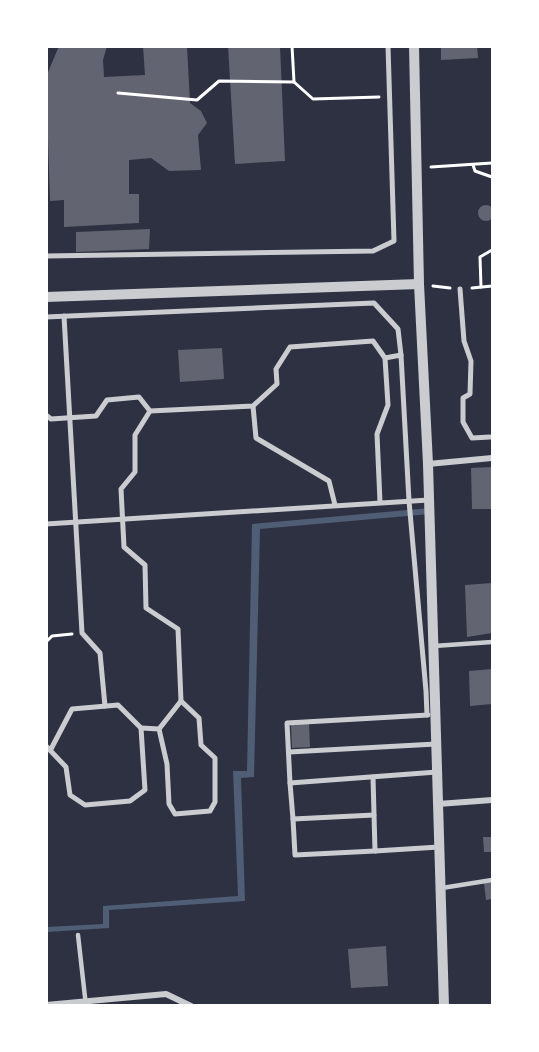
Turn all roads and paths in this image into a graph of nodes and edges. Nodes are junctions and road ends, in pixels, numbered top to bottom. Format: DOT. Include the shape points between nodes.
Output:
graph roads {
  1 [pos="292,46"];
  2 [pos="388,46"];
  3 [pos="414,46"];
  4 [pos="294,82"];
  5 [pos="118,93"];
  6 [pos="390,96"];
  7 [pos="492,163"];
  8 [pos="473,164"];
  9 [pos="417,168"];
  10 [pos="492,177"];
  11 [pos="492,250"];
  12 [pos="46,256"];
  13 [pos="419,284"];
  14 [pos="481,287"];
  15 [pos="460,289"];
  16 [pos="46,297"];
  17 [pos="64,316"];
  18 [pos="46,317"];
  19 [pos="401,355"];
  20 [pos="385,358"];
  21 [pos="253,406"];
  22 [pos="150,411"];
  23 [pos="46,416"];
  24 [pos="69,418"];
  25 [pos="490,437"];
  26 [pos="492,459"];
  27 [pos="428,464"];
  28 [pos="429,500"];
  29 [pos="409,501"];
  30 [pos="380,502"];
  31 [pos="335,505"];
  32 [pos="122,519"];
  33 [pos="75,522"];
  34 [pos="46,524"];
  35 [pos="82,633"];
  36 [pos="46,642"];
  37 [pos="492,642"];
  38 [pos="434,646"];
  39 [pos="181,702"];
  40 [pos="105,706"];
  41 [pos="431,714"];
  42 [pos="141,728"];
  43 [pos="159,729"];
  44 [pos="436,744"];
  45 [pos="49,747"];
  46 [pos="288,752"];
  47 [pos="437,772"];
  48 [pos="373,777"];
  49 [pos="290,783"];
  50 [pos="492,800"];
  51 [pos="438,804"];
  52 [pos="374,815"];
  53 [pos="293,819"];
  54 [pos="439,847"];
  55 [pos="375,851"];
  56 [pos="492,880"];
  57 [pos="441,889"];
  58 [pos="78,935"];
  59 [pos="85,1004"];
  60 [pos="46,1005"];
  61 [pos="190,1005"];
  62 [pos="444,1005"];
  1 -- 4 [label="path"];
  2 -- 6 [label="street"];
  3 -- 9 [label="street"];
  4 -- 5 [label="path" via="219,81 197,100"];
  4 -- 6 [label="path" via="313,99"];
  6 -- 12 [label="street" via="394,241 374,251"];
  7 -- 8 [label="path"];
  8 -- 9 [label="path"];
  8 -- 10 [label="path" via="475,171"];
  9 -- 13 [label="street"];
  11 -- 14 [label="path" via="480,257"];
  13 -- 16 [label="street"];
  13 -- 27 [label="street"];
  15 -- 25 [label="street" via="464,341 471,361 470,394 463,398 463,422 472,438"];
  17 -- 18 [label="street"];
  17 -- 19 [label="street" via="374,303 398,329"];
  17 -- 24 [label="street"];
  19 -- 20 [label="street"];
  19 -- 29 [label="street"];
  20 -- 21 [label="street" via="373,341 290,347 276,369 277,384"];
  20 -- 30 [label="street" via="388,405 377,434"];
  21 -- 22 [label="street"];
  21 -- 31 [label="street" via="256,438 329,481"];
  22 -- 24 [label="street" via="140,397 106,400 96,416"];
  22 -- 32 [label="street" via="135,435 135,472 121,489"];
  23 -- 24 [label="street"];
  24 -- 33 [label="street"];
  26 -- 27 [label="street"];
  27 -- 28 [label="street"];
  28 -- 29 [label="street"];
  28 -- 38 [label="street"];
  29 -- 30 [label="street"];
  29 -- 41 [label="street"];
  30 -- 31 [label="street"];
  31 -- 32 [label="street"];
  32 -- 33 [label="street"];
  32 -- 39 [label="street" via="124,547 145,565 146,608 178,629"];
  33 -- 34 [label="street"];
  33 -- 35 [label="street"];
  35 -- 36 [label="path" via="52,636"];
  35 -- 40 [label="street" via="100,653"];
  37 -- 38 [label="lane"];
  38 -- 41 [label="street"];
  39 -- 43 [label="street"];
  39 -- 43 [label="street" via="199,718 201,745 214,758 215,802 210,811 175,814 169,804 167,764"];
  40 -- 42 [label="street" via="118,705"];
  40 -- 45 [label="street" via="72,709"];
  41 -- 44 [label="street"];
  41 -- 46 [label="street" via="287,723"];
  42 -- 43 [label="street"];
  42 -- 45 [label="street" via="145,790 130,801 85,805 70,795 66,767"];
  44 -- 46 [label="street"];
  44 -- 47 [label="street"];
  46 -- 49 [label="street"];
  47 -- 48 [label="street"];
  47 -- 51 [label="street"];
  48 -- 49 [label="street"];
  48 -- 52 [label="street"];
  49 -- 53 [label="street"];
  50 -- 51 [label="street"];
  51 -- 54 [label="street"];
  52 -- 53 [label="street"];
  52 -- 55 [label="street"];
  53 -- 55 [label="street" via="295,855"];
  54 -- 55 [label="street"];
  54 -- 57 [label="street"];
  56 -- 57 [label="lane"];
  57 -- 62 [label="street"];
  58 -- 59 [label="lane"];
  59 -- 60 [label="street"];
  59 -- 61 [label="street" via="166,994"];
}
